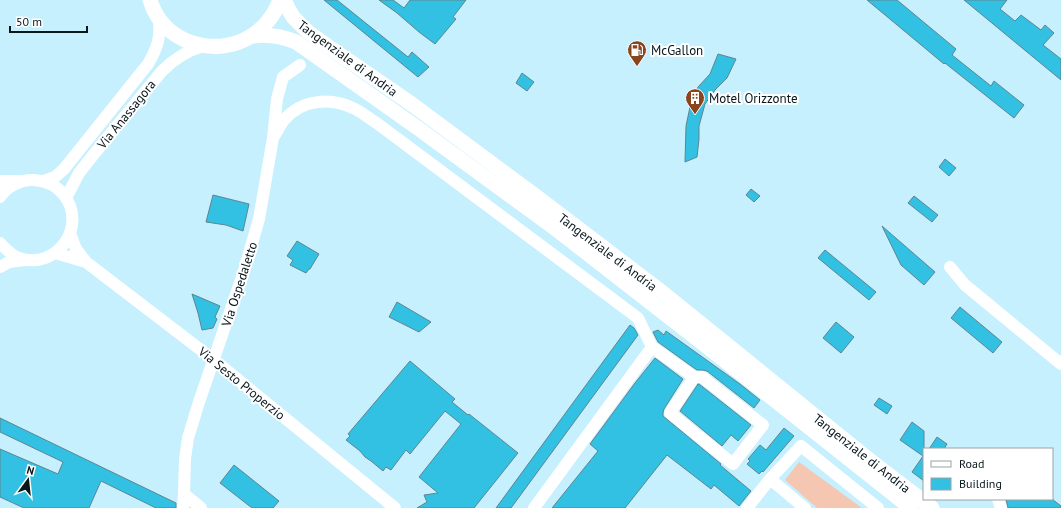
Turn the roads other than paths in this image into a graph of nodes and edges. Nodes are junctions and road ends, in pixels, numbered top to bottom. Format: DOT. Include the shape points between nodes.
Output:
graph roads {
  1 [pos="150,0"];
  2 [pos="280,0"];
  3 [pos="284,0"];
  4 [pos="158,17"];
  5 [pos="253,36"];
  6 [pos="203,46"];
  7 [pos="300,64"];
  8 [pos="273,138"];
  9 [pos="0,181"];
  10 [pos="21,181"];
  11 [pos="44,181"];
  12 [pos="0,196"];
  13 [pos="66,198"];
  14 [pos="70,233"];
  15 [pos="0,243"];
  16 [pos="55,253"];
  17 [pos="32,260"];
  18 [pos="86,262"];
  19 [pos="0,267"];
  20 [pos="950,267"];
  21 [pos="652,348"];
  22 [pos="214,360"];
  23 [pos="1061,364"];
  24 [pos="694,376"];
  25 [pos="770,479"];
  26 [pos="184,494"];
  27 [pos="183,508"];
  28 [pos="201,508"];
  29 [pos="395,508"];
  30 [pos="534,508"];
  31 [pos="747,508"];
  32 [pos="805,508"];
  33 [pos="878,508"];
  34 [pos="911,508"];
  35 [pos="932,508"];
  1 -- 4 [label="main road, Tangenziale di Andria"];
  2 -- 5 [label="main road, Tangenziale di Andria" via="264,27"];
  3 -- 35 [label="main road, Tangenziale di Andria" via="294,18 308,32 413,105 537,197"];
  4 -- 6 [label="main road, Tangenziale di Andria" via="178,36 190,43"];
  4 -- 11 [label="street, Via Anassagora" via="158,40 148,64 64,169"];
  5 -- 6 [label="main road, Tangenziale di Andria" via="237,44"];
  5 -- 34 [label="main road, Tangenziale di Andria" via="282,37 296,42 426,133 562,233"];
  6 -- 13 [label="street, Via Anassagora" via="178,57 158,75 83,168"];
  7 -- 8 [label="street, Via Ospedaletto" via="283,76 277,99"];
  8 -- 21 [label="street" via="284,120 312,102 332,101 354,109 378,124 638,318"];
  8 -- 22 [label="street, Via Ospedaletto" via="259,218"];
  9 -- 10 [label="street"];
  10 -- 11 [label="street"];
  10 -- 12 [label="street" via="10,186"];
  11 -- 13 [label="street" via="57,188"];
  13 -- 14 [label="street" via="72,209"];
  14 -- 16 [label="street"];
  14 -- 18 [label="street, Via Sesto Properzio" via="76,249"];
  15 -- 17 [label="street" via="8,252 19,258"];
  16 -- 17 [label="street"];
  16 -- 18 [label="street, Via Sesto Properzio"];
  17 -- 19 [label="street" via="10,262"];
  18 -- 22 [label="street, Via Sesto Properzio"];
  20 -- 23 [label="street" via="965,285"];
  21 -- 24 [label="street"];
  21 -- 30 [label="street"];
  22 -- 26 [label="street, Via Ospedaletto" via="188,438"];
  22 -- 29 [label="street, Via Sesto Properzio"];
  24 -- 24 [label="street" via="702,377 763,425 733,464 670,413"];
  25 -- 31 [label="street"];
  25 -- 32 [label="street"];
  25 -- 33 [label="street" via="801,446"];
  26 -- 27 [label="street, Via Ospedaletto"];
  26 -- 28 [label="street"];
}
